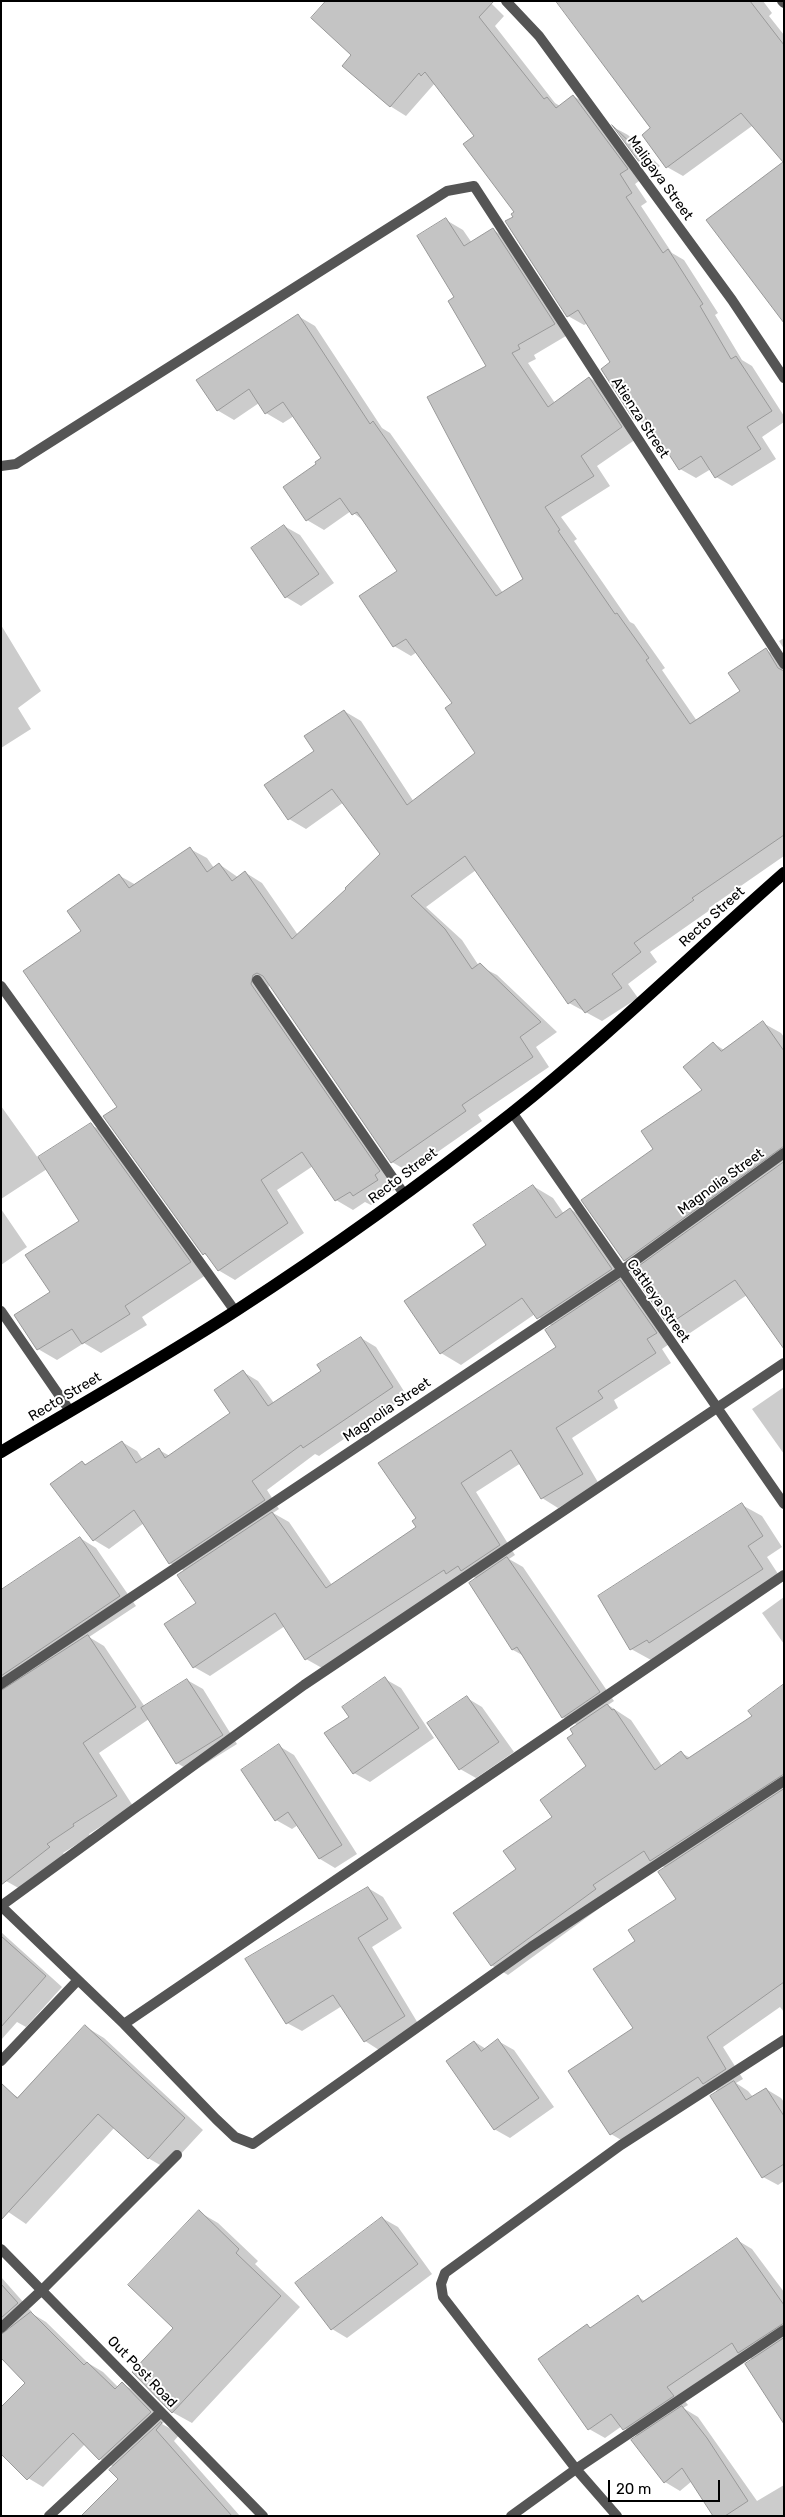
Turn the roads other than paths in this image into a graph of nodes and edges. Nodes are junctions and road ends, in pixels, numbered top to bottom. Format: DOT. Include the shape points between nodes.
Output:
graph roads {
  1 [pos="506,1"];
  2 [pos="784,378"];
  3 [pos="1,466"];
  4 [pos="784,664"];
  5 [pos="784,873"];
  6 [pos="257,980"];
  7 [pos="1,986"];
  8 [pos="512,1112"];
  9 [pos="784,1153"];
  10 [pos="404,1194"];
  11 [pos="621,1271"];
  12 [pos="1,1310"];
  13 [pos="235,1311"];
  14 [pos="784,1363"];
  15 [pos="718,1409"];
  16 [pos="70,1411"];
  17 [pos="1,1452"];
  18 [pos="784,1504"];
  19 [pos="784,1575"];
  20 [pos="1,1684"];
  21 [pos="784,1781"];
  22 [pos="1,1906"];
  23 [pos="78,1980"];
  24 [pos="124,2024"];
  25 [pos="784,2040"];
  26 [pos="1,2061"];
  27 [pos="177,2154"];
  28 [pos="1,2249"];
  29 [pos="43,2289"];
  30 [pos="1,2328"];
  31 [pos="784,2330"];
  32 [pos="161,2412"];
  33 [pos="576,2469"];
  34 [pos="49,2516"];
  35 [pos="263,2516"];
  36 [pos="511,2516"];
  37 [pos="616,2516"];
  1 -- 2 [label="street, Maligaya Street" via="539,36 732,300"];
  3 -- 4 [label="street, Atienza Street" via="16,464 446,191 474,186"];
  5 -- 8 [label="main road, Recto Street" via="642,1003"];
  6 -- 10 [label="street"];
  7 -- 13 [label="street"];
  8 -- 10 [label="main road, Recto Street"];
  8 -- 11 [label="street, Cattleya Street"];
  9 -- 11 [label="street, Magnolia Street"];
  10 -- 13 [label="main road, Recto Street" via="342,1240"];
  11 -- 15 [label="street, Cattleya Street"];
  11 -- 20 [label="street, Magnolia Street"];
  12 -- 16 [label="street"];
  13 -- 16 [label="main road, Recto Street"];
  14 -- 15 [label="street"];
  15 -- 18 [label="street, Cattleya Street"];
  15 -- 22 [label="street" via="304,1685"];
  16 -- 17 [label="main road, Recto Street"];
  19 -- 24 [label="street"];
  21 -- 24 [label="street" via="531,1947 253,2144 235,2137 216,2120"];
  22 -- 23 [label="street"];
  23 -- 24 [label="street"];
  23 -- 26 [label="street"];
  25 -- 33 [label="street" via="621,2145 445,2273 441,2284 444,2297"];
  27 -- 29 [label="street"];
  28 -- 29 [label="street, Out Post Road"];
  29 -- 30 [label="street"];
  29 -- 32 [label="street, Out Post Road"];
  31 -- 33 [label="street"];
  32 -- 34 [label="street"];
  32 -- 35 [label="street, Out Post Road"];
  33 -- 36 [label="street"];
  33 -- 37 [label="street"];
}
